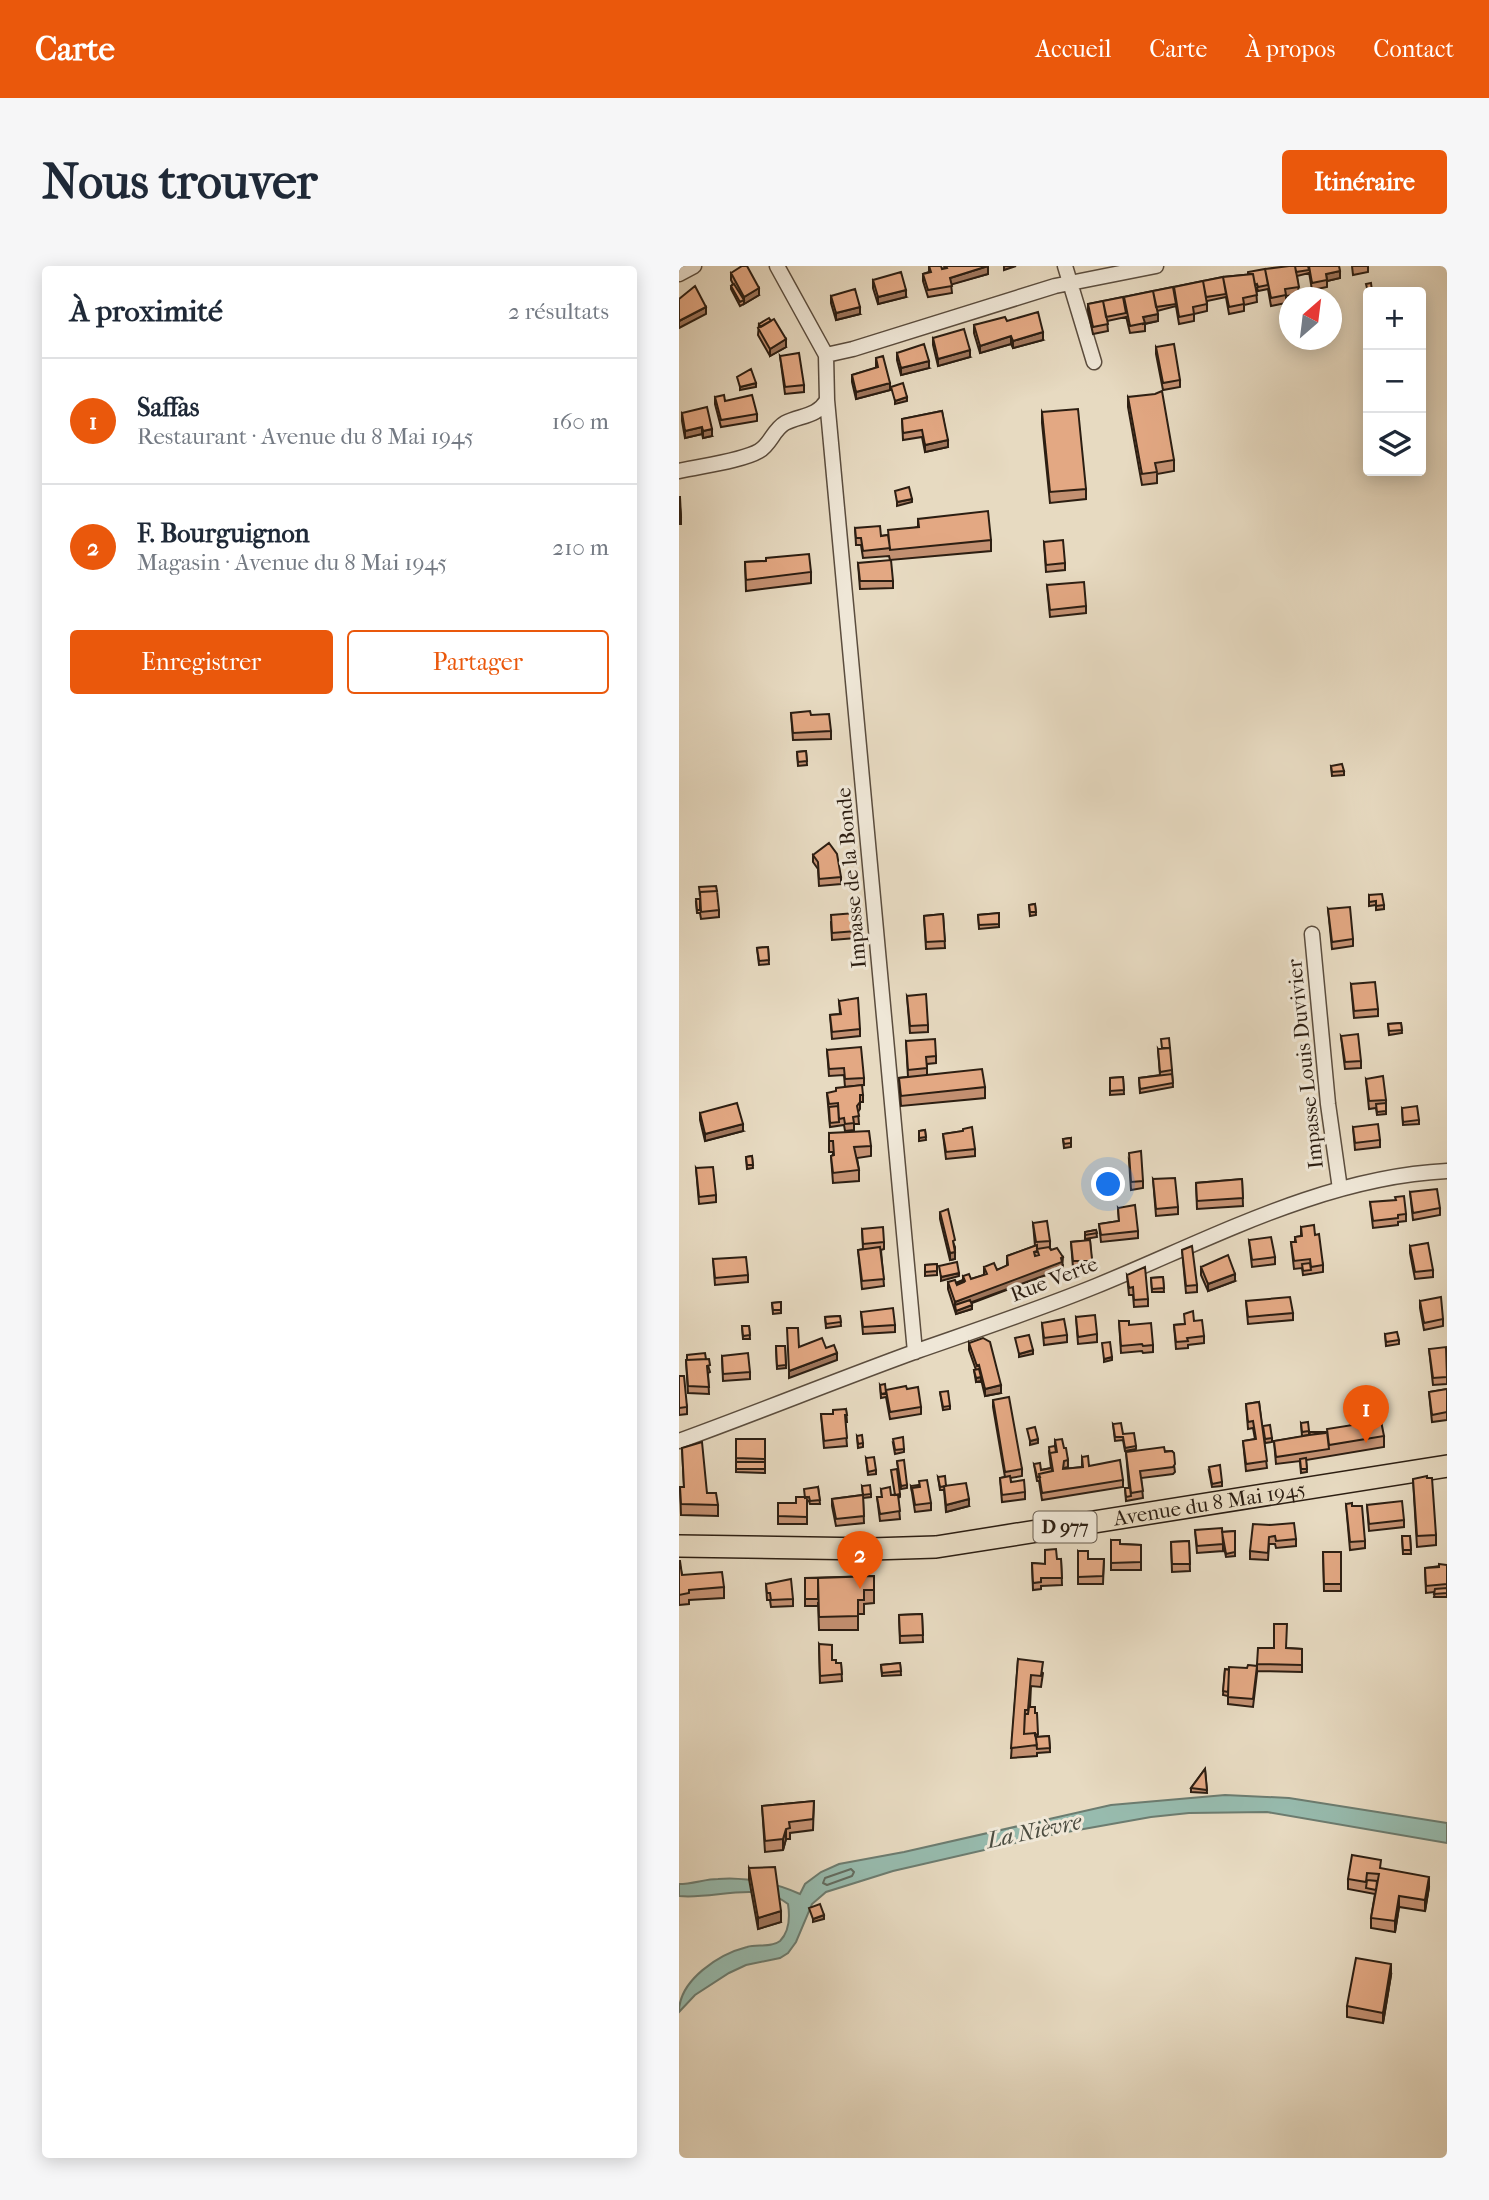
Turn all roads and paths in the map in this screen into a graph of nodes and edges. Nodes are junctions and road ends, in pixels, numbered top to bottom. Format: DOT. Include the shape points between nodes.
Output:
graph roads {
  1 [pos="694,266"];
  2 [pos="777,266"];
  3 [pos="1065,266"];
  4 [pos="1156,266"];
  5 [pos="679,274"];
  6 [pos="1069,283"];
  7 [pos="826,355"];
  8 [pos="1094,362"];
  9 [pos="827,400"];
  10 [pos="679,471"];
  11 [pos="1312,934"];
  12 [pos="1447,1171"];
  13 [pos="1340,1189"];
  14 [pos="915,1352"];
  15 [pos="679,1441"];
  16 [pos="1447,1466"];
  17 [pos="679,1546"];
  1 -- 5 [label="street"];
  2 -- 7 [label="street"];
  3 -- 6 [label="street"];
  4 -- 6 [label="street"];
  6 -- 7 [label="street"];
  6 -- 8 [label="street"];
  7 -- 9 [label="street, Impasse de la Bonde"];
  9 -- 10 [label="street" via="815,414 782,425 754,454"];
  9 -- 14 [label="street, Impasse de la Bonde"];
  11 -- 13 [label="street, Impasse Louis Duvivier"];
  12 -- 13 [label="street, Rue Verte"];
  13 -- 14 [label="street, Rue Verte"];
  14 -- 15 [label="street, Rue Verte"];
  16 -- 17 [label="main road, Avenue du 8 Mai 1945 / D 977" via="936,1547"];
}
